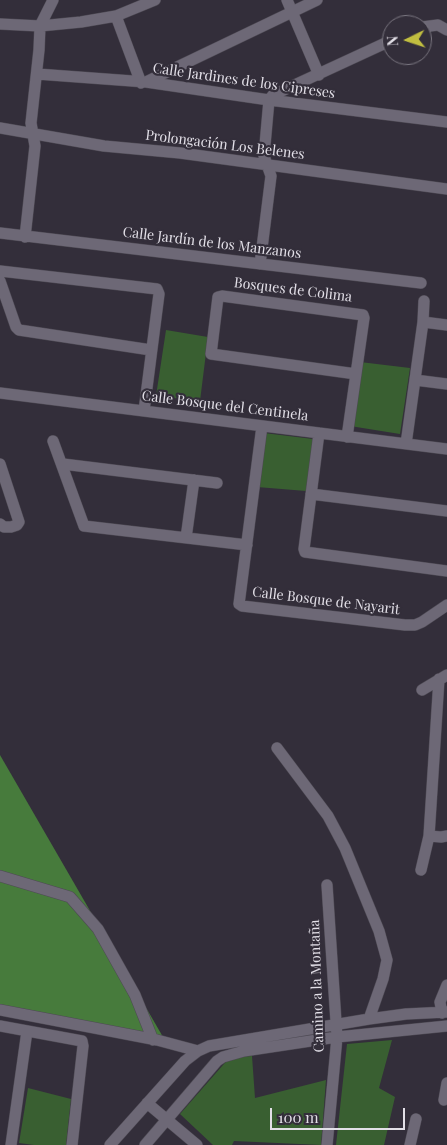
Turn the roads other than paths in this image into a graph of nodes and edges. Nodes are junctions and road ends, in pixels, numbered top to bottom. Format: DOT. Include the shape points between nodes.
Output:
graph roads {
  1 [pos="53,0"];
  2 [pos="155,0"];
  3 [pos="317,0"];
  4 [pos="290,5"];
  5 [pos="116,16"];
  6 [pos="0,24"];
  7 [pos="432,25"];
  8 [pos="40,26"];
  9 [pos="447,30"];
  10 [pos="382,45"];
  11 [pos="36,74"];
  12 [pos="319,74"];
  13 [pos="144,82"];
  14 [pos="269,100"];
  15 [pos="447,122"];
  16 [pos="0,128"];
  17 [pos="33,133"];
  18 [pos="268,166"];
  19 [pos="447,189"];
  20 [pos="0,233"];
  21 [pos="25,237"];
  22 [pos="260,264"];
  23 [pos="0,271"];
  24 [pos="0,281"];
  25 [pos="422,283"];
  26 [pos="424,301"];
  27 [pos="423,322"];
  28 [pos="447,325"];
  29 [pos="151,350"];
  30 [pos="356,374"];
  31 [pos="415,380"];
  32 [pos="447,384"];
  33 [pos="0,393"];
  34 [pos="144,411"];
  35 [pos="262,426"];
  36 [pos="319,433"];
  37 [pos="347,437"];
  38 [pos="53,441"];
  39 [pos="406,444"];
  40 [pos="447,449"];
  41 [pos="0,464"];
  42 [pos="63,464"];
  43 [pos="194,480"];
  44 [pos="217,483"];
  45 [pos="311,494"];
  46 [pos="447,510"];
  47 [pos="0,524"];
  48 [pos="186,538"];
  49 [pos="247,545"];
  50 [pos="447,571"];
  51 [pos="447,605"];
  52 [pos="443,677"];
  53 [pos="422,690"];
  54 [pos="277,748"];
  55 [pos="429,836"];
  56 [pos="447,836"];
  57 [pos="420,870"];
  58 [pos="0,876"];
  59 [pos="327,885"];
  60 [pos="447,984"];
  61 [pos="0,1010"];
  62 [pos="444,1012"];
  63 [pos="369,1019"];
  64 [pos="336,1024"];
  65 [pos="0,1026"];
  66 [pos="446,1029"];
  67 [pos="27,1031"];
  68 [pos="337,1037"];
  69 [pos="153,1040"];
  70 [pos="209,1046"];
  71 [pos="198,1050"];
  72 [pos="217,1061"];
  73 [pos="447,1083"];
  74 [pos="444,1100"];
  75 [pos="147,1103"];
  76 [pos="416,1119"];
  77 [pos="167,1120"];
  78 [pos="11,1145"];
  79 [pos="72,1145"];
  80 [pos="110,1145"];
  81 [pos="145,1145"];
  82 [pos="197,1145"];
  83 [pos="327,1145"];
  84 [pos="410,1145"];
  1 -- 8 [label="street"];
  2 -- 5 [label="street"];
  3 -- 4 [label="street"];
  4 -- 12 [label="street"];
  4 -- 13 [label="street"];
  5 -- 8 [label="street"];
  5 -- 13 [label="street"];
  6 -- 8 [label="street"];
  7 -- 9 [label="street"];
  8 -- 11 [label="street"];
  10 -- 12 [label="street"];
  11 -- 13 [label="street, Calle Jardines de los Cipreses"];
  11 -- 17 [label="street" via="30,123"];
  12 -- 14 [label="street" via="273,95"];
  13 -- 14 [label="street, Calle Jardines de los Cipreses"];
  14 -- 15 [label="street, Calle Jardines de los Cipreses"];
  14 -- 18 [label="street" via="264,156"];
  16 -- 17 [label="street, Prolongación Los Belenes"];
  17 -- 18 [label="street, Prolongación Los Belenes" via="104,146"];
  17 -- 21 [label="street" via="35,146"];
  18 -- 19 [label="street, Prolongación Los Belenes"];
  18 -- 22 [label="street" via="271,176"];
  20 -- 21 [label="street, Calle Jardín de los Manzanos"];
  21 -- 22 [label="street, Calle Jardín de los Manzanos"];
  22 -- 25 [label="street, Calle Jardín de los Manzanos"];
  23 -- 29 [label="street" via="157,289"];
  24 -- 29 [label="street" via="19,330"];
  26 -- 27 [label="street"];
  27 -- 28 [label="street"];
  27 -- 31 [label="street"];
  29 -- 34 [label="street"];
  30 -- 30 [label="street, Bosques de Colima" via="362,315 218,297 211,354"];
  30 -- 37 [label="street"];
  31 -- 32 [label="street"];
  31 -- 39 [label="street"];
  33 -- 34 [label="street, Calle Bosque del Centinela"];
  34 -- 35 [label="street, Calle Bosque del Centinela"];
  35 -- 36 [label="street, Calle Bosque del Centinela"];
  35 -- 49 [label="street"];
  36 -- 37 [label="street, Calle Bosque del Centinela"];
  36 -- 45 [label="street"];
  37 -- 39 [label="street, Calle Bosque del Centinela"];
  38 -- 42 [label="street"];
  39 -- 40 [label="street, Calle Bosque del Centinela"];
  41 -- 47 [label="street" via="19,522 11,527"];
  42 -- 43 [label="street"];
  42 -- 48 [label="street" via="84,526"];
  43 -- 44 [label="street"];
  43 -- 48 [label="street"];
  45 -- 46 [label="street"];
  45 -- 50 [label="street" via="305,552"];
  48 -- 49 [label="street"];
  49 -- 51 [label="street, Calle Bosque de Nayarit" via="239,600 242,606 415,625"];
  52 -- 53 [label="street"];
  52 -- 55 [label="street"];
  54 -- 63 [label="street" via="328,816 345,848 379,931 387,960"];
  55 -- 56 [label="street"];
  55 -- 57 [label="street"];
  58 -- 69 [label="street" via="70,897 98,929 135,995"];
  59 -- 64 [label="street, Camino a la Montaña"];
  60 -- 62 [label="street" via="440,1002"];
  61 -- 69 [label="street"];
  62 -- 63 [label="street"];
  63 -- 64 [label="street"];
  64 -- 68 [label="street, Camino a la Montaña"];
  64 -- 70 [label="street"];
  65 -- 67 [label="street"];
  66 -- 68 [label="street"];
  67 -- 78 [label="street"];
  67 -- 79 [label="street" via="82,1041"];
  68 -- 72 [label="street" via="244,1051"];
  68 -- 83 [label="street, Camino a la Montaña"];
  69 -- 71 [label="street"];
  70 -- 71 [label="street"];
  70 -- 72 [label="street"];
  71 -- 75 [label="street"];
  72 -- 77 [label="street"];
  73 -- 74 [label="street"];
  75 -- 77 [label="street"];
  75 -- 80 [label="street"];
  76 -- 84 [label="street"];
  77 -- 81 [label="street"];
  77 -- 82 [label="street"];
}
